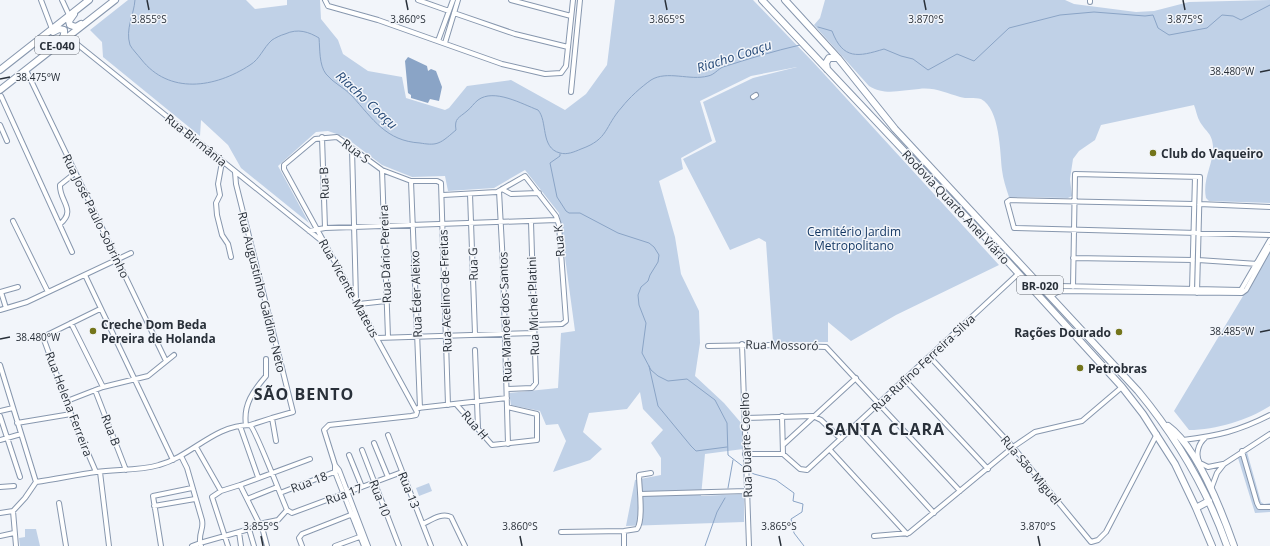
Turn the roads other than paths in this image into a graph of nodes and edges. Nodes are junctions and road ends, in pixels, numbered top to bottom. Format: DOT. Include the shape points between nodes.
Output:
graph roads {
  1 [pos="41,0"];
  2 [pos="62,0"];
  3 [pos="89,0"];
  4 [pos="115,0"];
  5 [pos="418,0"];
  6 [pos="453,0"];
  7 [pos="458,0"];
  8 [pos="511,0"];
  9 [pos="573,0"];
  10 [pos="580,0"];
  11 [pos="762,0"];
  12 [pos="785,0"];
  13 [pos="325,1"];
  14 [pos="77,9"];
  15 [pos="449,11"];
  16 [pos="454,14"];
  17 [pos="69,15"];
  18 [pos="571,16"];
  19 [pos="86,22"];
  20 [pos="52,29"];
  21 [pos="46,34"];
  22 [pos="68,36"];
  23 [pos="438,41"];
  24 [pos="445,44"];
  25 [pos="56,46"];
  26 [pos="568,47"];
  27 [pos="838,58"];
  28 [pos="827,69"];
  29 [pos="0,70"];
  30 [pos="26,70"];
  31 [pos="571,92"];
  32 [pos="1,93"];
  33 [pos="0,125"];
  34 [pos="322,137"];
  35 [pos="7,141"];
  36 [pos="352,149"];
  37 [pos="222,162"];
  38 [pos="382,170"];
  39 [pos="235,172"];
  40 [pos="75,173"];
  41 [pos="1195,177"];
  42 [pos="411,181"];
  43 [pos="437,181"];
  44 [pos="500,190"];
  45 [pos="539,193"];
  46 [pos="470,194"];
  47 [pos="443,195"];
  48 [pos="1075,201"];
  49 [pos="1194,204"];
  50 [pos="1199,204"];
  51 [pos="1270,207"];
  52 [pos="558,220"];
  53 [pos="14,221"];
  54 [pos="502,222"];
  55 [pos="531,222"];
  56 [pos="472,223"];
  57 [pos="60,224"];
  58 [pos="442,224"];
  59 [pos="413,225"];
  60 [pos="384,226"];
  61 [pos="354,227"];
  62 [pos="325,228"];
  63 [pos="1073,229"];
  64 [pos="317,230"];
  65 [pos="310,231"];
  66 [pos="1193,232"];
  67 [pos="1198,232"];
  68 [pos="1270,235"];
  69 [pos="1270,240"];
  70 [pos="325,243"];
  71 [pos="1270,247"];
  72 [pos="72,252"];
  73 [pos="131,253"];
  74 [pos="231,257"];
  75 [pos="1073,258"];
  76 [pos="117,259"];
  77 [pos="1193,260"];
  78 [pos="1198,260"];
  79 [pos="1259,264"];
  80 [pos="1018,274"];
  81 [pos="84,276"];
  82 [pos="18,287"];
  83 [pos="1073,287"];
  84 [pos="1131,290"];
  85 [pos="1194,291"];
  86 [pos="0,292"];
  87 [pos="48,292"];
  88 [pos="1049,294"];
  89 [pos="386,301"];
  90 [pos="358,302"];
  91 [pos="1045,302"];
  92 [pos="6,308"];
  93 [pos="100,309"];
  94 [pos="0,310"];
  95 [pos="71,323"];
  96 [pos="534,325"];
  97 [pos="505,333"];
  98 [pos="534,333"];
  99 [pos="475,334"];
  100 [pos="446,335"];
  101 [pos="418,336"];
  102 [pos="1087,336"];
  103 [pos="388,337"];
  104 [pos="377,338"];
  105 [pos="1081,342"];
  106 [pos="742,344"];
  107 [pos="708,346"];
  108 [pos="475,350"];
  109 [pos="174,355"];
  110 [pos="930,357"];
  111 [pos="266,359"];
  112 [pos="166,361"];
  113 [pos="0,364"];
  114 [pos="2,377"];
  115 [pos="856,378"];
  116 [pos="134,379"];
  117 [pos="905,380"];
  118 [pos="103,387"];
  119 [pos="1122,387"];
  120 [pos="507,389"];
  121 [pos="95,390"];
  122 [pos="507,398"];
  123 [pos="67,401"];
  124 [pos="478,401"];
  125 [pos="880,403"];
  126 [pos="448,404"];
  127 [pos="456,404"];
  128 [pos="507,407"];
  129 [pos="13,408"];
  130 [pos="418,408"];
  131 [pos="0,411"];
  132 [pos="70,414"];
  133 [pos="1270,415"];
  134 [pos="0,416"];
  135 [pos="782,416"];
  136 [pos="814,416"];
  137 [pos="272,418"];
  138 [pos="745,418"];
  139 [pos="1164,422"];
  140 [pos="17,423"];
  141 [pos="248,425"];
  142 [pos="240,426"];
  143 [pos="855,426"];
  144 [pos="478,428"];
  145 [pos="21,434"];
  146 [pos="388,434"];
  147 [pos="1157,434"];
  148 [pos="1270,434"];
  149 [pos="6,438"];
  150 [pos="1205,438"];
  151 [pos="841,439"];
  152 [pos="0,440"];
  153 [pos="1182,440"];
  154 [pos="276,441"];
  155 [pos="374,443"];
  156 [pos="508,444"];
  157 [pos="783,445"];
  158 [pos="196,447"];
  159 [pos="1013,447"];
  160 [pos="362,450"];
  161 [pos="830,450"];
  162 [pos="1242,451"];
  163 [pos="745,454"];
  164 [pos="783,454"];
  165 [pos="349,455"];
  166 [pos="181,456"];
  167 [pos="310,459"];
  168 [pos="173,460"];
  169 [pos="1224,464"];
  170 [pos="988,469"];
  171 [pos="126,470"];
  172 [pos="337,471"];
  173 [pos="98,472"];
  174 [pos="270,472"];
  175 [pos="402,472"];
  176 [pos="651,473"];
  177 [pos="20,477"];
  178 [pos="258,477"];
  179 [pos="388,477"];
  180 [pos="36,482"];
  181 [pos="375,483"];
  182 [pos="240,485"];
  183 [pos="14,486"];
  184 [pos="0,487"];
  185 [pos="277,487"];
  186 [pos="192,488"];
  187 [pos="362,488"];
  188 [pos="1210,489"];
  189 [pos="747,491"];
  190 [pos="960,491"];
  191 [pos="222,492"];
  192 [pos="280,493"];
  193 [pos="346,493"];
  194 [pos="640,494"];
  195 [pos="247,499"];
  196 [pos="195,500"];
  197 [pos="1209,501"];
  198 [pos="59,503"];
  199 [pos="154,506"];
  200 [pos="1196,508"];
  201 [pos="1270,508"];
  202 [pos="287,510"];
  203 [pos="13,511"];
  204 [pos="0,513"];
  205 [pos="934,513"];
  206 [pos="354,514"];
  207 [pos="423,524"];
  208 [pos="260,525"];
  209 [pos="249,529"];
  210 [pos="624,531"];
  211 [pos="239,532"];
  212 [pos="561,532"];
  213 [pos="14,533"];
  214 [pos="907,534"];
  215 [pos="0,536"];
  216 [pos="225,536"];
  217 [pos="362,536"];
  218 [pos="874,536"];
  219 [pos="200,544"];
  220 [pos="16,546"];
  221 [pos="66,546"];
  222 [pos="109,546"];
  223 [pos="161,546"];
  224 [pos="192,546"];
  225 [pos="228,546"];
  226 [pos="241,546"];
  227 [pos="254,546"];
  228 [pos="267,546"];
  229 [pos="302,546"];
  230 [pos="335,546"];
  231 [pos="364,546"];
  232 [pos="368,546"];
  233 [pos="399,546"];
  234 [pos="431,546"];
  235 [pos="465,546"];
  236 [pos="624,546"];
  237 [pos="749,546"];
  238 [pos="1212,546"];
  239 [pos="1227,546"];
  240 [pos="1234,546"];
  1 -- 20 [label="street"];
  2 -- 17 [label="street"];
  3 -- 14 [label="highway, CE-040"];
  4 -- 19 [label="highway, CE-040"];
  5 -- 15 [label="street"];
  6 -- 15 [label="street"];
  7 -- 16 [label="street"];
  8 -- 18 [label="street"];
  9 -- 18 [label="street"];
  10 -- 31 [label="street"];
  11 -- 28 [label="highway, Rodovia Quarto Anel Viário / BR-020"];
  12 -- 27 [label="highway, Rodovia Quarto Anel Viário / BR-020"];
  13 -- 23 [label="street" via="331,7"];
  14 -- 17 [label="highway, CE-040"];
  14 -- 19 [label="highway" via="70,19 70,25 76,27"];
  15 -- 23 [label="street"];
  16 -- 24 [label="street"];
  16 -- 26 [label="street"];
  17 -- 20 [label="highway, CE-040"];
  18 -- 26 [label="street"];
  19 -- 22 [label="highway, CE-040"];
  20 -- 21 [label="highway, CE-040"];
  21 -- 25 [label="highway" via="59,29 64,30 64,35"];
  21 -- 29 [label="highway, CE-040"];
  22 -- 25 [label="highway, CE-040"];
  22 -- 37 [label="street, Rua Birmânia"];
  23 -- 24 [label="street"];
  24 -- 26 [label="street" via="522,69 551,75 563,71"];
  25 -- 30 [label="highway, CE-040"];
  27 -- 28 [label="highway" via="829,58 826,63"];
  27 -- 88 [label="highway, Rodovia Quarto Anel Viário / BR-020" via="895,129"];
  28 -- 80 [label="highway, Rodovia Quarto Anel Viário / BR-020"];
  30 -- 32 [label="highway, CE-040"];
  30 -- 40 [label="street, Rua José Paulo Sobrinho"];
  32 -- 57 [label="street"];
  33 -- 35 [label="street"];
  34 -- 36 [label="street, Rua S" via="337,137"];
  34 -- 62 [label="street, Rua B"];
  34 -- 64 [label="street, Rua Vicente Mateus" via="315,139 283,168"];
  36 -- 38 [label="street, Rua S"];
  36 -- 61 [label="street"];
  37 -- 39 [label="street, Rua Birmânia"];
  37 -- 74 [label="street" via="218,184 220,195 216,209 221,232 228,244"];
  38 -- 42 [label="street, Rua S"];
  38 -- 60 [label="street, Rua Dário Pereira"];
  39 -- 65 [label="street, Rua Birmânia"];
  39 -- 137 [label="street, Rua Augustinho Galdino Neto" via="237,190 293,412"];
  40 -- 57 [label="street" via="60,185 67,212 66,218"];
  40 -- 76 [label="street, Rua José Paulo Sobrinho"];
  41 -- 48 [label="street" via="1075,174"];
  41 -- 49 [label="street"];
  41 -- 50 [label="street" via="1200,177"];
  42 -- 43 [label="street, Rua S"];
  42 -- 59 [label="street, Rua Éder Aleixo"];
  43 -- 47 [label="street, Rua Acelino de Freitas" via="442,184"];
  44 -- 45 [label="street" via="511,194"];
  44 -- 45 [label="street, Rua K" via="522,176 526,177"];
  44 -- 46 [label="street"];
  44 -- 54 [label="street, Rua Manoel dos Santos"];
  45 -- 52 [label="street, Rua K"];
  46 -- 47 [label="street"];
  46 -- 56 [label="street, Rua G"];
  47 -- 58 [label="street, Rua Acelino de Freitas"];
  48 -- 49 [label="street"];
  48 -- 63 [label="street"];
  48 -- 63 [label="street" via="1007,202 1014,228"];
  49 -- 66 [label="street"];
  50 -- 51 [label="street"];
  50 -- 67 [label="street"];
  52 -- 55 [label="street"];
  52 -- 96 [label="street, Rua K" via="566,320 562,324"];
  53 -- 87 [label="street"];
  54 -- 55 [label="street"];
  54 -- 56 [label="street"];
  54 -- 97 [label="street, Rua Manoel dos Santos"];
  55 -- 96 [label="street, Rua Michel Platini"];
  56 -- 58 [label="street"];
  56 -- 99 [label="street, Rua G"];
  57 -- 72 [label="street"];
  58 -- 59 [label="street"];
  58 -- 100 [label="street, Rua Acelino de Freitas"];
  59 -- 60 [label="street"];
  59 -- 101 [label="street, Rua Éder Aleixo"];
  60 -- 61 [label="street"];
  60 -- 89 [label="street, Rua Dário Pereira"];
  61 -- 62 [label="street"];
  61 -- 90 [label="street"];
  62 -- 64 [label="street"];
  63 -- 66 [label="street"];
  63 -- 75 [label="street"];
  64 -- 65 [label="street"];
  64 -- 70 [label="street, Rua Vicente Mateus"];
  65 -- 70 [label="street, Rua Birmânia"];
  66 -- 67 [label="street"];
  66 -- 77 [label="street"];
  67 -- 68 [label="street"];
  67 -- 78 [label="street"];
  69 -- 79 [label="street"];
  70 -- 90 [label="street, Rua Vicente Mateus"];
  71 -- 79 [label="street"];
  73 -- 76 [label="street"];
  75 -- 77 [label="street"];
  75 -- 83 [label="street"];
  76 -- 81 [label="street"];
  76 -- 112 [label="street, Rua José Paulo Sobrinho"];
  77 -- 85 [label="street"];
  78 -- 79 [label="street"];
  78 -- 85 [label="street"];
  79 -- 85 [label="street" via="1242,293"];
  80 -- 91 [label="highway, Rodovia Quarto Anel Viário / BR-020"];
  80 -- 110 [label="street, Rua Rufino Ferreira Silva"];
  81 -- 87 [label="street"];
  81 -- 93 [label="street"];
  82 -- 86 [label="street"];
  83 -- 84 [label="street"];
  83 -- 88 [label="street" via="1057,287"];
  84 -- 85 [label="street"];
  84 -- 88 [label="street" via="1059,291"];
  86 -- 92 [label="street"];
  87 -- 92 [label="street"];
  88 -- 91 [label="highway"];
  88 -- 102 [label="highway, Rodovia Quarto Anel Viário / BR-020"];
  89 -- 90 [label="street"];
  89 -- 103 [label="street, Rua Dário Pereira"];
  90 -- 104 [label="street, Rua Vicente Mateus"];
  91 -- 105 [label="highway, Rodovia Quarto Anel Viário / BR-020"];
  92 -- 94 [label="street"];
  93 -- 95 [label="street"];
  93 -- 116 [label="street"];
  95 -- 118 [label="street"];
  95 -- 123 [label="street, Rua Helena Ferreira" via="43,337"];
  96 -- 98 [label="street, Rua Michel Platini"];
  97 -- 98 [label="street"];
  97 -- 99 [label="street"];
  97 -- 120 [label="street, Rua Manoel dos Santos"];
  98 -- 120 [label="street, Rua Michel Platini" via="536,383 532,388"];
  99 -- 100 [label="street"];
  100 -- 101 [label="street"];
  100 -- 126 [label="street, Rua Acelino de Freitas"];
  101 -- 103 [label="street"];
  101 -- 130 [label="street, Rua Éder Aleixo"];
  102 -- 105 [label="highway"];
  102 -- 139 [label="highway, Rodovia Quarto Anel Viário / BR-020"];
  103 -- 104 [label="street"];
  104 -- 130 [label="street, Rua Vicente Mateus"];
  105 -- 119 [label="highway, Rodovia Quarto Anel Viário / BR-020"];
  106 -- 107 [label="street, Rua Mossoró"];
  106 -- 115 [label="street, Rua Mossoró" via="825,346"];
  106 -- 138 [label="street, Rua Duarte Coelho"];
  108 -- 124 [label="street"];
  109 -- 112 [label="street"];
  110 -- 117 [label="street, Rua Rufino Ferreira Silva"];
  110 -- 159 [label="street, Rua São Miguel"];
  111 -- 141 [label="street, Rua Augustinho Galdino Neto" via="266,376 247,403 245,418"];
  112 -- 116 [label="street" via="148,376"];
  113 -- 114 [label="street"];
  114 -- 129 [label="street"];
  115 -- 125 [label="street, Rua Mossoró"];
  115 -- 136 [label="street"];
  116 -- 118 [label="street"];
  116 -- 168 [label="street"];
  117 -- 125 [label="street, Rua Rufino Ferreira Silva"];
  117 -- 170 [label="street"];
  118 -- 121 [label="street"];
  119 -- 147 [label="highway, Rodovia Quarto Anel Viário / BR-020"];
  119 -- 159 [label="street" via="1082,421 1041,430"];
  120 -- 122 [label="street, Rua Manoel dos Santos"];
  121 -- 123 [label="street"];
  121 -- 171 [label="street, Rua B"];
  122 -- 124 [label="street"];
  122 -- 128 [label="street, Rua Manoel dos Santos"];
  123 -- 132 [label="street, Rua Helena Ferreira"];
  124 -- 127 [label="street"];
  124 -- 144 [label="street"];
  125 -- 143 [label="street, Rua Rufino Ferreira Silva"];
  125 -- 190 [label="street, Rua Mossoró"];
  126 -- 127 [label="street"];
  126 -- 130 [label="street"];
  127 -- 144 [label="street, Rua H"];
  128 -- 156 [label="street, Rua Manoel dos Santos"];
  128 -- 156 [label="street" via="537,414 538,439"];
  129 -- 131 [label="street"];
  129 -- 140 [label="street"];
  130 -- 172 [label="street" via="414,415 327,426 324,433"];
  132 -- 140 [label="street"];
  132 -- 173 [label="street, Rua Helena Ferreira"];
  133 -- 150 [label="street" via="1233,432"];
  134 -- 149 [label="street"];
  135 -- 136 [label="street"];
  135 -- 138 [label="street"];
  135 -- 157 [label="street"];
  136 -- 151 [label="street"];
  136 -- 157 [label="street"];
  137 -- 141 [label="street"];
  137 -- 154 [label="street"];
  138 -- 163 [label="street, Rua Duarte Coelho"];
  139 -- 153 [label="highway"];
  139 -- 197 [label="highway, Rodovia Quarto Anel Viário / BR-020" via="1190,463"];
  140 -- 145 [label="street"];
  141 -- 142 [label="street"];
  141 -- 174 [label="street" via="255,432"];
  142 -- 158 [label="street" via="210,436"];
  142 -- 178 [label="street"];
  143 -- 151 [label="street, Rua Rufino Ferreira Silva"];
  143 -- 205 [label="street"];
  144 -- 156 [label="street, Rua H" via="491,444"];
  145 -- 149 [label="street"];
  145 -- 180 [label="street"];
  146 -- 175 [label="street, Rua 13"];
  147 -- 159 [label="street, Rua São Miguel" via="1106,532 1095,542 1088,540"];
  147 -- 200 [label="highway, Rodovia Quarto Anel Viário / BR-020"];
  148 -- 162 [label="street"];
  149 -- 152 [label="street"];
  149 -- 177 [label="street"];
  150 -- 153 [label="street"];
  150 -- 169 [label="street" via="1198,451 1200,463 1208,467"];
  151 -- 161 [label="street, Rua Rufino Ferreira Silva"];
  153 -- 188 [label="highway"];
  155 -- 179 [label="street"];
  157 -- 164 [label="street"];
  158 -- 166 [label="street"];
  158 -- 191 [label="street"];
  159 -- 170 [label="street"];
  160 -- 181 [label="street, Rua 10"];
  161 -- 164 [label="street, Rua Rufino Ferreira Silva" via="807,470 803,470"];
  161 -- 214 [label="street"];
  162 -- 169 [label="street"];
  162 -- 201 [label="street" via="1257,503 1259,507"];
  163 -- 164 [label="street"];
  163 -- 189 [label="street, Rua Duarte Coelho"];
  165 -- 187 [label="street"];
  166 -- 168 [label="street"];
  166 -- 186 [label="street"];
  167 -- 174 [label="street"];
  168 -- 171 [label="street" via="154,467"];
  169 -- 188 [label="street"];
  170 -- 190 [label="street"];
  171 -- 173 [label="street"];
  172 -- 192 [label="street, Rua 18"];
  172 -- 193 [label="street"];
  173 -- 180 [label="street"];
  173 -- 222 [label="street, Rua Helena Ferreira"];
  174 -- 178 [label="street"];
  174 -- 185 [label="street"];
  175 -- 179 [label="street, Rua 17"];
  175 -- 207 [label="street, Rua 13"];
  176 -- 194 [label="street" via="640,475"];
  178 -- 182 [label="street"];
  179 -- 181 [label="street, Rua 17"];
  180 -- 203 [label="street"];
  181 -- 187 [label="street, Rua 17"];
  181 -- 233 [label="street, Rua 10"];
  182 -- 191 [label="street"];
  182 -- 195 [label="street"];
  183 -- 184 [label="street"];
  185 -- 192 [label="street"];
  185 -- 195 [label="street"];
  186 -- 196 [label="street"];
  186 -- 199 [label="street" via="154,495"];
  187 -- 193 [label="street, Rua 17"];
  188 -- 240 [label="highway"];
  189 -- 194 [label="street"];
  189 -- 237 [label="street, Rua Duarte Coelho"];
  190 -- 205 [label="street"];
  191 -- 216 [label="street" via="212,497"];
  192 -- 202 [label="street"];
  193 -- 202 [label="street, Rua 17" via="292,513"];
  193 -- 206 [label="street"];
  194 -- 210 [label="street" via="639,526 636,530"];
  195 -- 208 [label="street"];
  196 -- 199 [label="street"];
  196 -- 219 [label="street" via="203,524 199,532"];
  197 -- 200 [label="highway"];
  197 -- 239 [label="highway, Rodovia Quarto Anel Viário / BR-020"];
  198 -- 221 [label="street"];
  199 -- 223 [label="street"];
  200 -- 238 [label="highway, Rodovia Quarto Anel Viário / BR-020"];
  202 -- 208 [label="street" via="278,520"];
  203 -- 204 [label="street"];
  203 -- 213 [label="street"];
  205 -- 214 [label="street"];
  206 -- 217 [label="street"];
  206 -- 229 [label="street" via="302,534 299,538"];
  207 -- 234 [label="street, Rua 13"];
  207 -- 235 [label="street" via="439,516 451,517"];
  208 -- 209 [label="street"];
  208 -- 228 [label="street"];
  209 -- 211 [label="street"];
  209 -- 227 [label="street"];
  210 -- 212 [label="street"];
  210 -- 236 [label="street"];
  211 -- 216 [label="street"];
  211 -- 226 [label="street"];
  213 -- 215 [label="street"];
  213 -- 220 [label="street"];
  214 -- 218 [label="street"];
  216 -- 219 [label="street"];
  216 -- 225 [label="street"];
  217 -- 230 [label="street"];
  217 -- 231 [label="street"];
  217 -- 232 [label="street"];
  219 -- 224 [label="street"];
}
